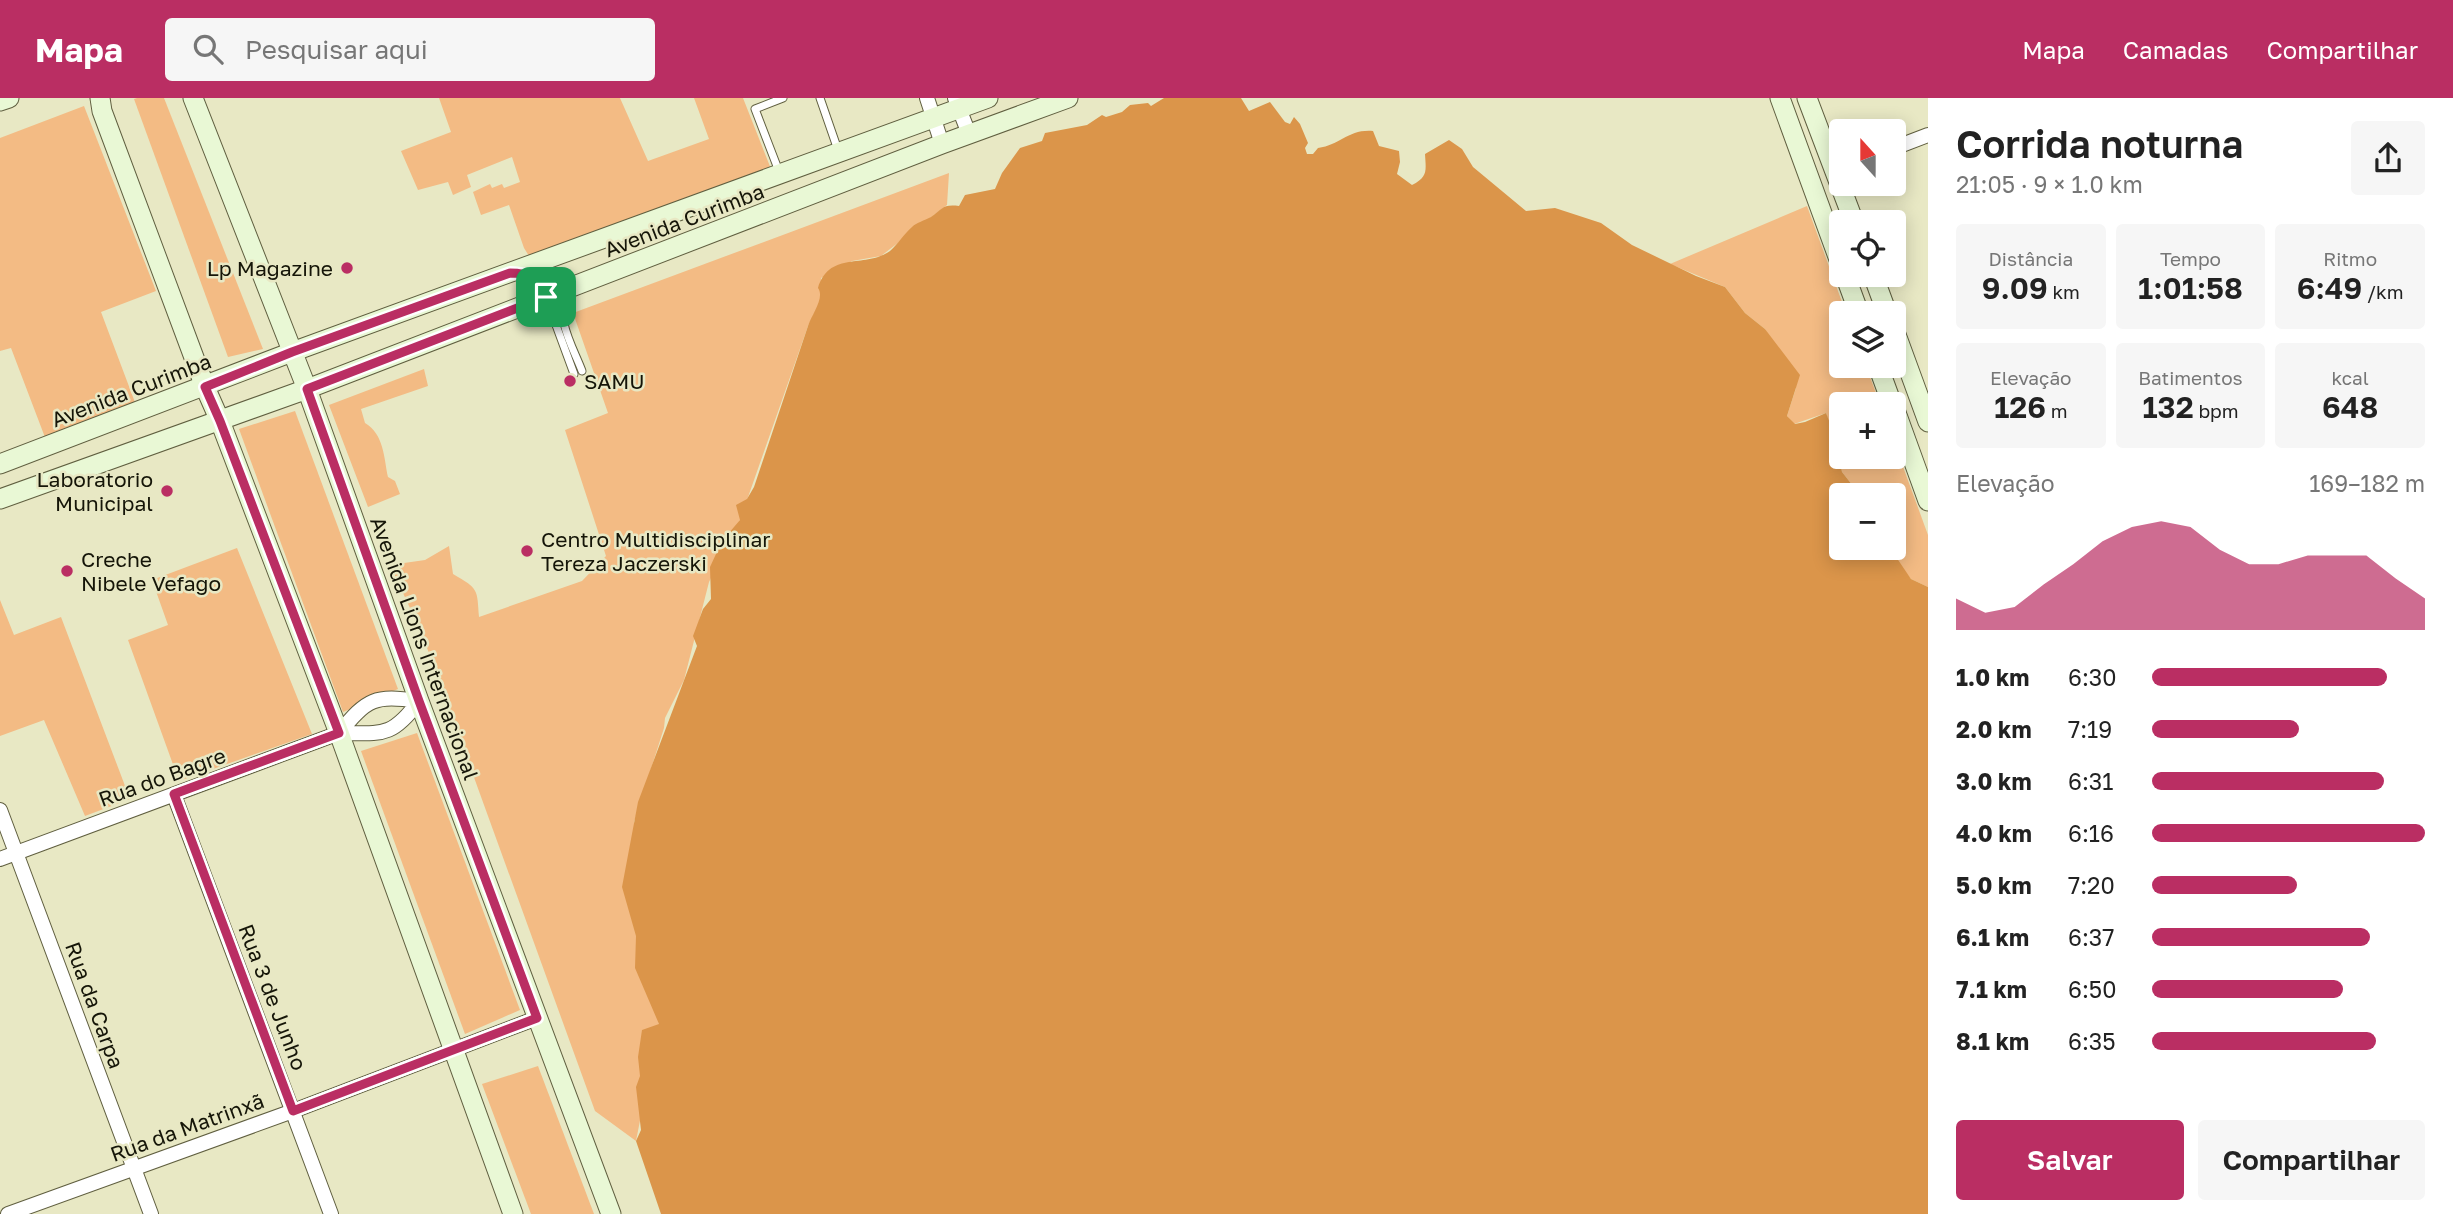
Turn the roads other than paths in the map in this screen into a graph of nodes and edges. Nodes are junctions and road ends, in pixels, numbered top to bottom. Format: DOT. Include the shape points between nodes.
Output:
graph roads {
  1 [pos="9,98"];
  2 [pos="100,98"];
  3 [pos="193,98"];
  4 [pos="783,98"];
  5 [pos="820,98"];
  6 [pos="927,98"];
  7 [pos="988,98"];
  8 [pos="1068,98"];
  9 [pos="1780,98"];
  10 [pos="1807,98"];
  11 [pos="0,101"];
  12 [pos="957,104"];
  13 [pos="934,119"];
  14 [pos="969,134"];
  15 [pos="1928,135"];
  16 [pos="1906,143"];
  17 [pos="943,144"];
  18 [pos="1829,148"];
  19 [pos="839,153"];
  20 [pos="1829,172"];
  21 [pos="780,174"];
  22 [pos="1810,179"];
  23 [pos="1829,232"];
  24 [pos="510,273"];
  25 [pos="584,282"];
  26 [pos="546,297"];
  27 [pos="292,352"];
  28 [pos="1906,362"];
  29 [pos="582,371"];
  30 [pos="574,374"];
  31 [pos="205,387"];
  32 [pos="307,389"];
  33 [pos="220,421"];
  34 [pos="1928,422"];
  35 [pos="1906,441"];
  36 [pos="0,464"];
  37 [pos="0,499"];
  38 [pos="1928,500"];
  39 [pos="419,701"];
  40 [pos="339,733"];
  41 [pos="174,794"];
  42 [pos="0,810"];
  43 [pos="16,853"];
  44 [pos="0,859"];
  45 [pos="537,1018"];
  46 [pos="455,1050"];
  47 [pos="293,1111"];
  48 [pos="134,1168"];
  49 [pos="8,1214"];
  50 [pos="151,1214"];
  51 [pos="331,1214"];
  52 [pos="513,1214"];
  53 [pos="611,1214"];
  1 -- 11 [label="street"];
  2 -- 31 [label="street"];
  3 -- 27 [label="street, Avenida Lions Internacional"];
  4 -- 21 [label="lane" via="755,108"];
  5 -- 19 [label="lane"];
  6 -- 13 [label="street"];
  7 -- 12 [label="street, Avenida Curimba"];
  8 -- 14 [label="street, Avenida Curimba"];
  9 -- 22 [label="street"];
  10 -- 18 [label="street"];
  12 -- 13 [label="street, Avenida Curimba"];
  12 -- 14 [label="street"];
  13 -- 17 [label="street"];
  13 -- 19 [label="street, Avenida Curimba"];
  14 -- 17 [label="street, Avenida Curimba"];
  15 -- 16 [label="street"];
  17 -- 25 [label="street, Avenida Curimba"];
  19 -- 21 [label="street, Avenida Curimba"];
  20 -- 22 [label="street"];
  21 -- 24 [label="street, Avenida Curimba"];
  22 -- 23 [label="street"];
  24 -- 26 [label="lane" via="530,275"];
  24 -- 27 [label="street, Avenida Curimba"];
  25 -- 26 [label="street, Avenida Curimba"];
  25 -- 29 [label="lane" via="562,305"];
  26 -- 30 [label="lane"];
  26 -- 32 [label="street, Avenida Curimba"];
  27 -- 31 [label="street, Avenida Curimba"];
  27 -- 32 [label="street, Avenida Lions Internacional"];
  28 -- 34 [label="street"];
  31 -- 33 [label="street"];
  31 -- 36 [label="street, Avenida Curimba"];
  32 -- 33 [label="street, Avenida Curimba"];
  32 -- 39 [label="street, Avenida Lions Internacional"];
  33 -- 37 [label="street, Avenida Curimba"];
  33 -- 40 [label="street"];
  35 -- 38 [label="street"];
  39 -- 40 [label="street, Rua do Bagre" via="391,730"];
  39 -- 40 [label="street, Rua do Bagre" via="375,700 357,711"];
  39 -- 45 [label="street, Avenida Lions Internacional"];
  40 -- 41 [label="street, Rua do Bagre"];
  40 -- 46 [label="street"];
  41 -- 43 [label="street, Rua do Bagre"];
  41 -- 47 [label="street, Rua 3 de Junho"];
  42 -- 43 [label="street, Rua da Carpa"];
  43 -- 44 [label="street, Rua do Bagre"];
  43 -- 48 [label="street, Rua da Carpa"];
  45 -- 46 [label="street, Rua da Matrinxã"];
  45 -- 53 [label="street, Avenida Lions Internacional"];
  46 -- 47 [label="street, Rua da Matrinxã"];
  46 -- 52 [label="street"];
  47 -- 48 [label="street, Rua da Matrinxã"];
  47 -- 51 [label="street, Rua 3 de Junho"];
  48 -- 49 [label="street, Rua da Matrinxã"];
  48 -- 50 [label="street, Rua da Carpa"];
}
